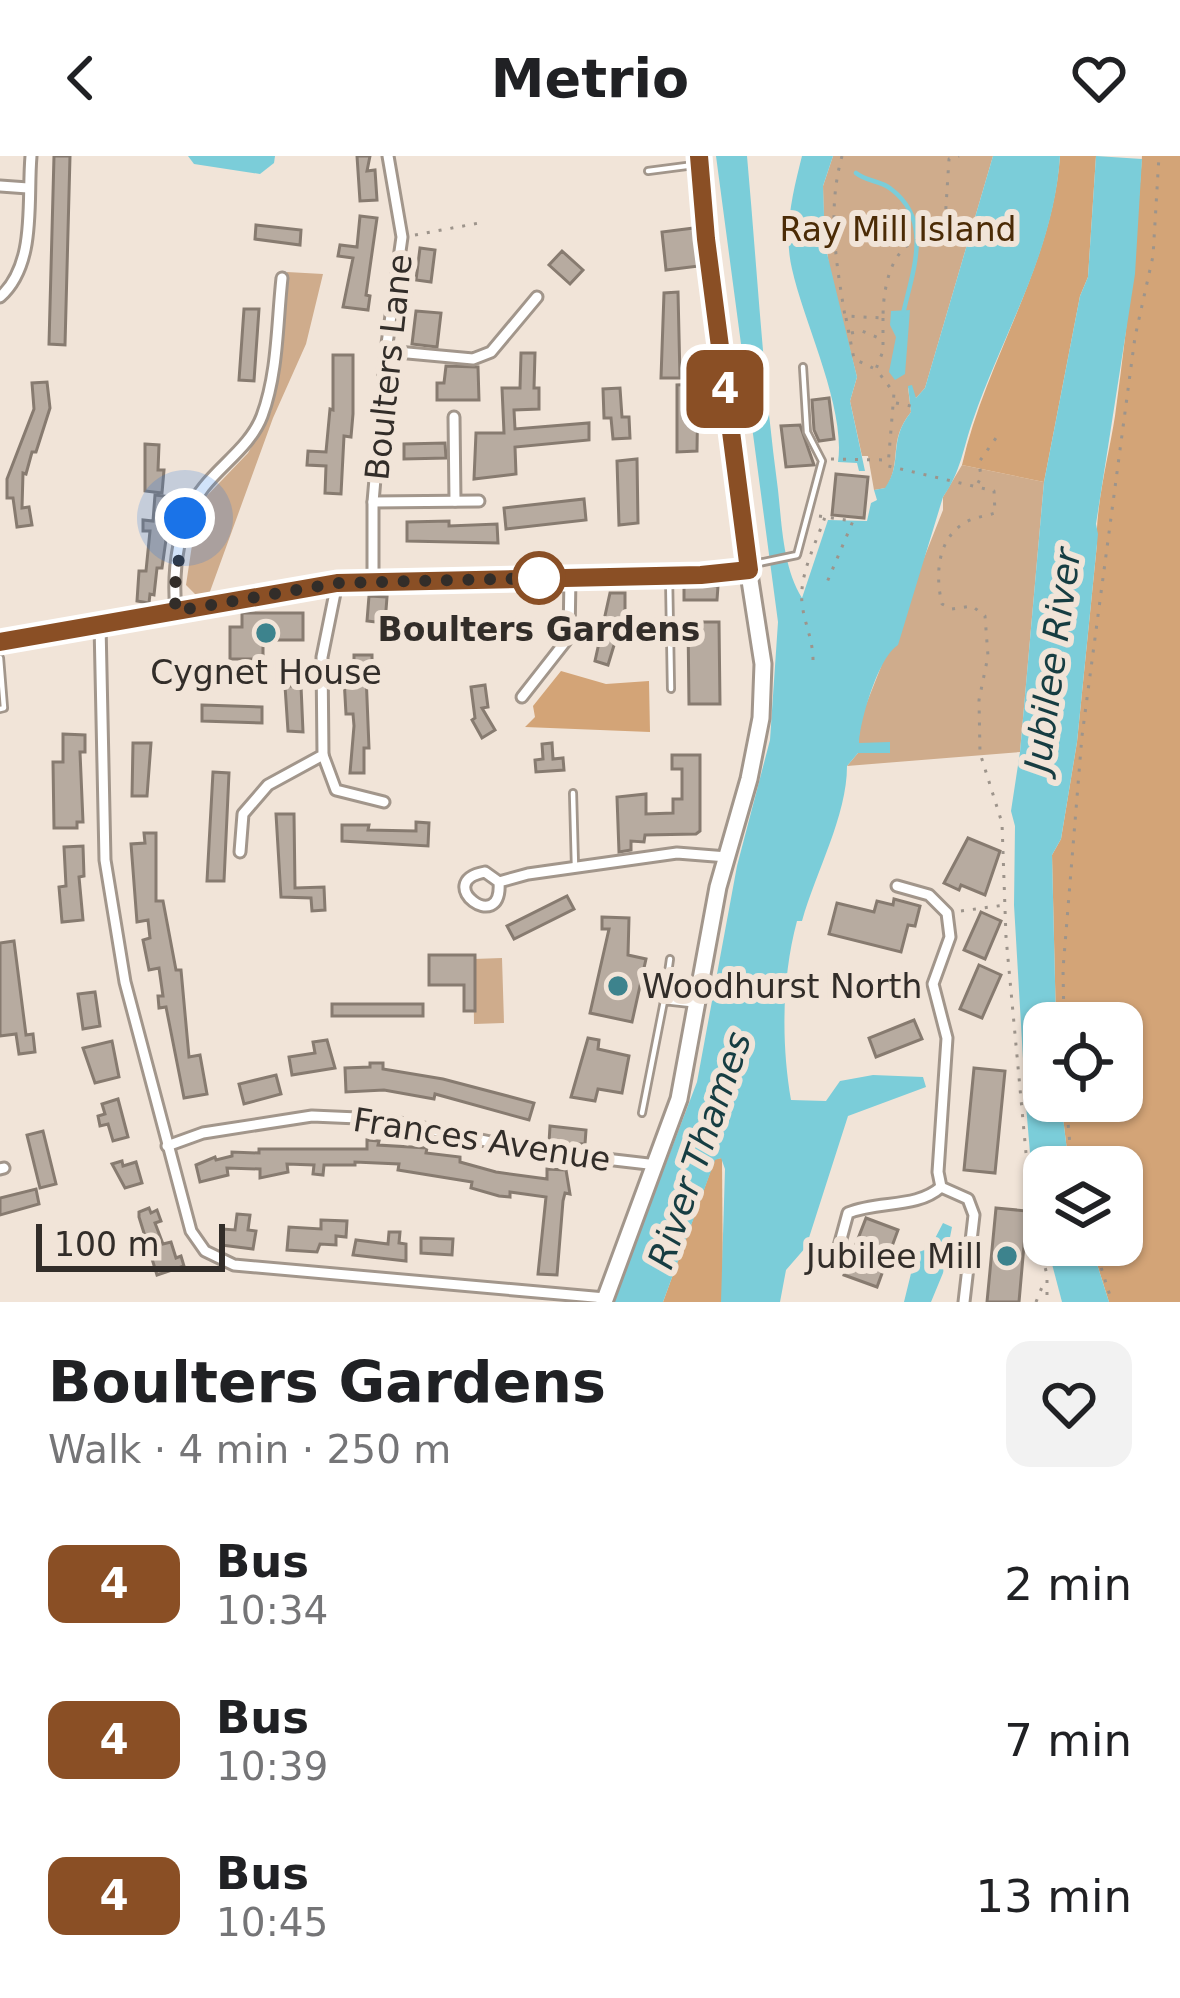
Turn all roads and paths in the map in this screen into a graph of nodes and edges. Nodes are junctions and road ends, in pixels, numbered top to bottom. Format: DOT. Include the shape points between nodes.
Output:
graph roads {
  1 [pos="31,156"];
  2 [pos="388,156"];
  3 [pos="842,156"];
  4 [pos="959,156"];
  5 [pos="1159,156"];
  6 [pos="699,160"];
  7 [pos="648,171"];
  8 [pos="0,186"];
  9 [pos="28,188"];
  10 [pos="479,223"];
  11 [pos="402,238"];
  12 [pos="282,278"];
  13 [pos="262,296"];
  14 [pos="0,297"];
  15 [pos="537,297"];
  16 [pos="280,298"];
  17 [pos="845,316"];
  18 [pos="884,318"];
  19 [pos="849,333"];
  20 [pos="884,340"];
  21 [pos="386,351"];
  22 [pos="802,367"];
  23 [pos="876,369"];
  24 [pos="892,403"];
  25 [pos="911,406"];
  26 [pos="454,416"];
  27 [pos="996,438"];
  28 [pos="835,458"];
  29 [pos="888,463"];
  30 [pos="976,485"];
  31 [pos="479,501"];
  32 [pos="374,502"];
  33 [pos="455,502"];
  34 [pos="811,515"];
  35 [pos="825,517"];
  36 [pos="752,566"];
  37 [pos="669,575"];
  38 [pos="570,578"];
  39 [pos="373,580"];
  40 [pos="337,583"];
  41 [pos="825,587"];
  42 [pos="176,611"];
  43 [pos="100,624"];
  44 [pos="0,642"];
  45 [pos="0,658"];
  46 [pos="813,660"];
  47 [pos="671,689"];
  48 [pos="522,698"];
  49 [pos="0,709"];
  50 [pos="323,755"];
  51 [pos="574,793"];
  52 [pos="384,802"];
  53 [pos="240,852"];
  54 [pos="727,856"];
  55 [pos="575,867"];
  56 [pos="499,882"];
  57 [pos="897,886"];
  58 [pos="1006,904"];
  59 [pos="947,913"];
  60 [pos="670,959"];
  61 [pos="664,1000"];
  62 [pos="1064,1002"];
  63 [pos="696,1005"];
  64 [pos="642,1113"];
  65 [pos="166,1146"];
  66 [pos="657,1165"];
  67 [pos="941,1187"];
  68 [pos="835,1261"];
  69 [pos="1101,1266"];
  70 [pos="1047,1276"];
  71 [pos="604,1300"];
  72 [pos="964,1302"];
  73 [pos="1036,1302"];
  74 [pos="1047,1302"];
  75 [pos="1112,1302"];
  1 -- 9 [label="street"];
  2 -- 11 [label="street, Boulters Lane"];
  3 -- 17 [label="path" via="833,242"];
  4 -- 18 [label="path" via="949,159 945,222 907,245 892,268"];
  5 -- 62 [label="path" via="1153,256 1082,736"];
  6 -- 7 [label="lane"];
  6 -- 36 [label="main road"];
  8 -- 9 [label="street"];
  9 -- 14 [label="street" via="26,251"];
  10 -- 11 [label="path"];
  11 -- 21 [label="street, Boulters Lane"];
  12 -- 16 [label="street"];
  13 -- 16 [label="street"];
  15 -- 21 [label="street" via="490,352 473,359"];
  16 -- 42 [label="street" via="262,418 185,518"];
  17 -- 18 [label="path"];
  17 -- 19 [label="path"];
  18 -- 20 [label="path"];
  19 -- 20 [label="path"];
  19 -- 23 [label="path" via="854,359"];
  20 -- 23 [label="path"];
  21 -- 32 [label="street, Boulters Lane"];
  22 -- 34 [label="lane" via="807,432 823,461"];
  23 -- 24 [label="path" via="894,393"];
  24 -- 25 [label="path"];
  24 -- 29 [label="path"];
  26 -- 33 [label="street"];
  27 -- 30 [label="path" via="979,462"];
  28 -- 29 [label="path"];
  29 -- 30 [label="path"];
  30 -- 58 [label="path" via="994,491 995,513 953,532 937,583 942,604 986,616 980,753 1002,823"];
  31 -- 33 [label="street"];
  32 -- 33 [label="street"];
  32 -- 39 [label="street, Boulters Lane"];
  34 -- 35 [label="path"];
  34 -- 36 [label="lane" via="792,557"];
  35 -- 41 [label="path" via="853,521"];
  35 -- 46 [label="path" via="801,602"];
  36 -- 37 [label="street"];
  36 -- 54 [label="main road" via="761,718"];
  37 -- 38 [label="street"];
  37 -- 47 [label="lane"];
  38 -- 39 [label="street"];
  38 -- 48 [label="street" via="569,638"];
  39 -- 40 [label="street"];
  40 -- 42 [label="street"];
  40 -- 50 [label="street" via="322,657"];
  42 -- 43 [label="street"];
  43 -- 44 [label="street"];
  43 -- 65 [label="street" via="105,860"];
  45 -- 49 [label="lane"];
  50 -- 52 [label="street" via="336,790"];
  50 -- 53 [label="street" via="268,784 243,814"];
  51 -- 55 [label="lane"];
  54 -- 55 [label="street" via="677,853"];
  54 -- 63 [label="main road"];
  55 -- 56 [label="street"];
  57 -- 59 [label="street" via="929,895"];
  58 -- 59 [label="path"];
  58 -- 70 [label="path" via="1026,1153"];
  59 -- 67 [label="street" via="950,937 933,984 946,1038"];
  60 -- 61 [label="lane"];
  61 -- 63 [label="lane"];
  61 -- 64 [label="lane"];
  63 -- 66 [label="main road" via="684,1082"];
  65 -- 66 [label="street, Frances Avenue" via="312,1116 381,1119 527,1150"];
  65 -- 71 [label="street" via="191,1232 234,1265"];
  66 -- 71 [label="main road"];
  67 -- 68 [label="street" via="927,1199 848,1213"];
  67 -- 72 [label="street" via="968,1198 974,1215"];
  69 -- 75 [label="path"];
  70 -- 73 [label="path"];
  70 -- 74 [label="path"];
}
